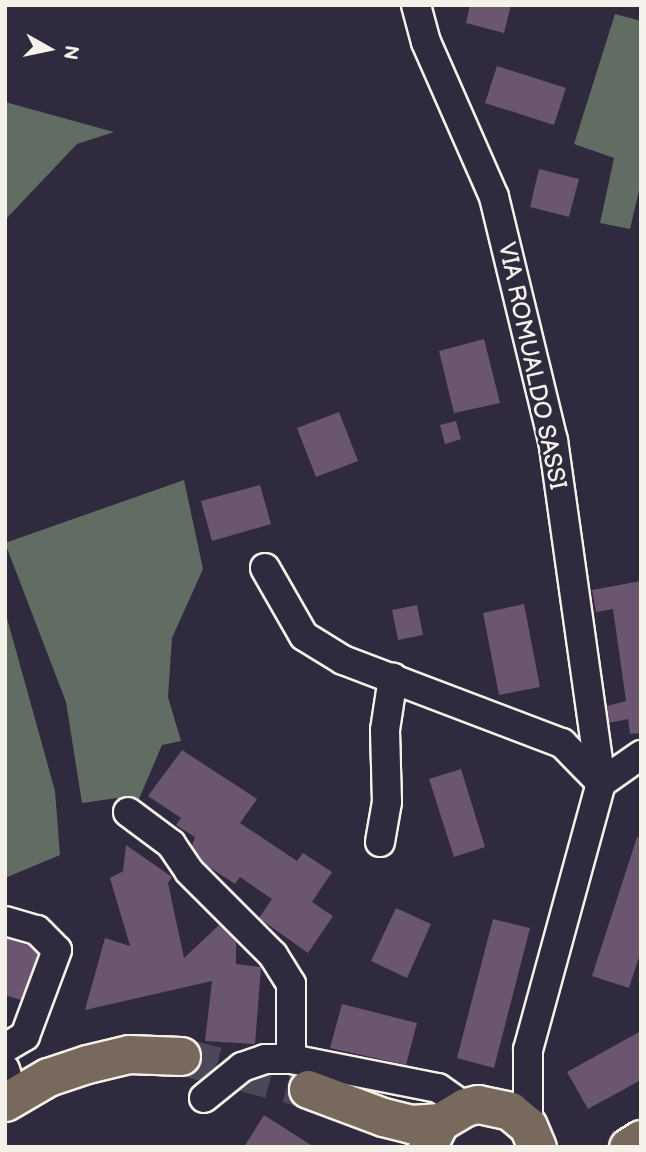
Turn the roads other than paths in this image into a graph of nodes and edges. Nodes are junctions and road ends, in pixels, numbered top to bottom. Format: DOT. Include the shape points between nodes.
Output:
graph roads {
  1 [pos="416,5"];
  2 [pos="265,568"];
  3 [pos="393,678"];
  4 [pos="641,755"];
  5 [pos="601,783"];
  6 [pos="128,812"];
  7 [pos="380,842"];
  8 [pos="5,921"];
  9 [pos="5,1048"];
  10 [pos="528,1050"];
  11 [pos="181,1056"];
  12 [pos="300,1074"];
  13 [pos="8,1089"];
  14 [pos="204,1098"];
  15 [pos="453,1120"];
  16 [pos="539,1139"];
  17 [pos="641,1139"];
  18 [pos="628,1147"];
  1 -- 5 [label="street, VIA ROMUALDO SASSI" via="426,42 494,197 550,426"];
  2 -- 3 [label="street" via="304,636 343,660"];
  3 -- 5 [label="street" via="562,743"];
  3 -- 7 [label="street" via="385,730 387,802"];
  4 -- 5 [label="street"];
  5 -- 10 [label="street, VIA ROMUALDO SASSI"];
  6 -- 12 [label="street" via="171,844 189,871 273,955 291,984"];
  8 -- 9 [label="street" via="37,930 57,950 25,1036"];
  10 -- 15 [label="street, VIA ROMUALDO SASSI" via="500,1091"];
  10 -- 16 [label="street, VIA ROMUALDO SASSI"];
  11 -- 13 [label="main road" via="129,1054"];
  12 -- 14 [label="street" via="265,1059 236,1061"];
  12 -- 15 [label="main road" via="383,1117 411,1124"];
  15 -- 16 [label="main road" via="510,1111"];
  17 -- 18 [label="main road"];
}
